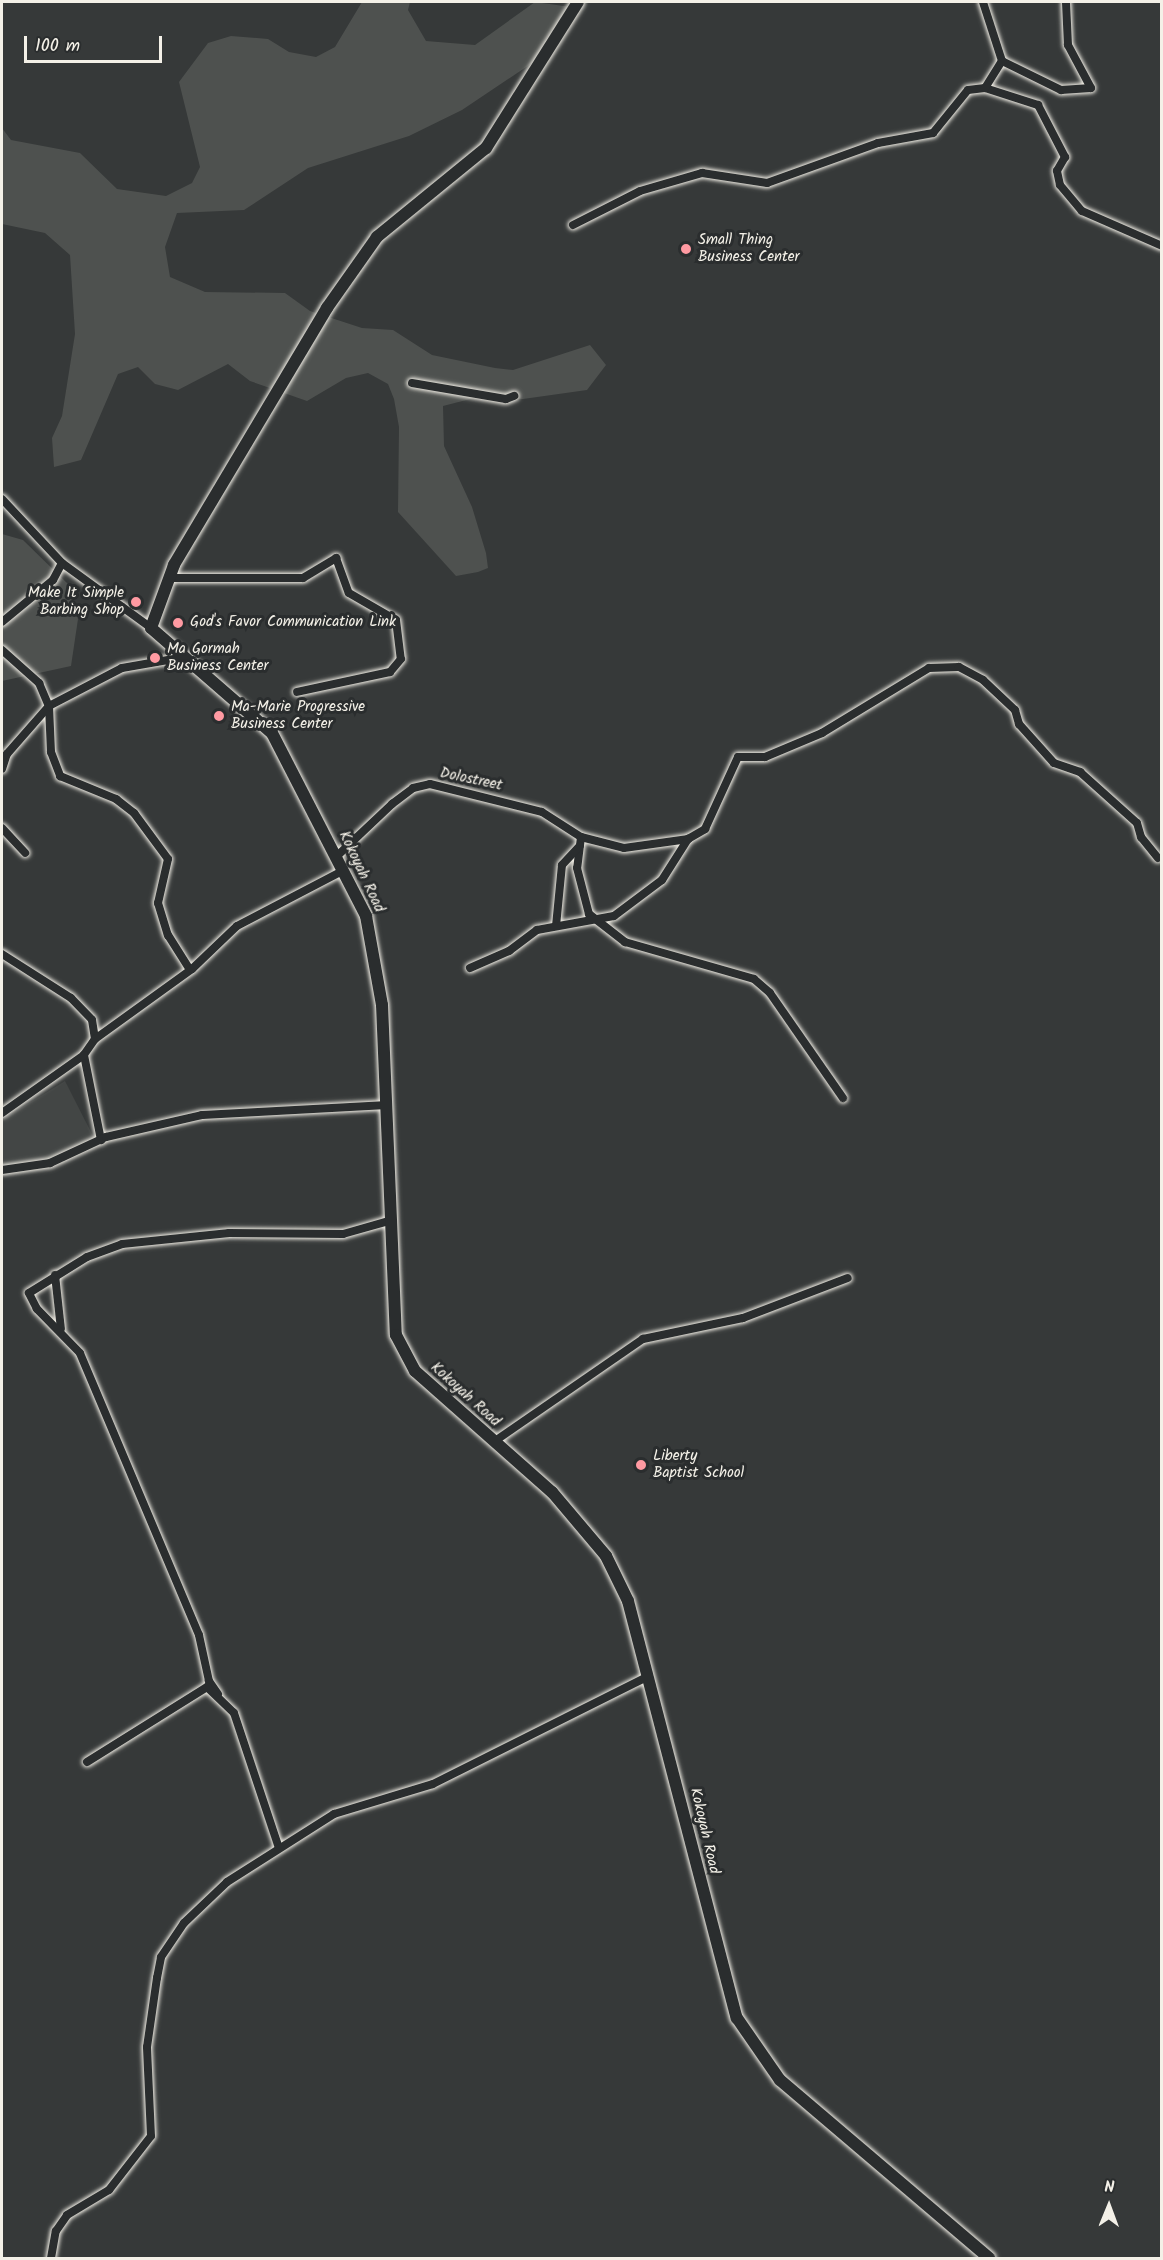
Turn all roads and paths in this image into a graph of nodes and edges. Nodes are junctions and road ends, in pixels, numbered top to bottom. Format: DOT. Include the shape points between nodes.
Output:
graph roads {
  1 [pos="578,2"];
  2 [pos="983,2"];
  3 [pos="1066,2"];
  4 [pos="1002,61"];
  5 [pos="985,88"];
  6 [pos="573,225"];
  7 [pos="1161,246"];
  8 [pos="412,382"];
  9 [pos="514,396"];
  10 [pos="2,499"];
  11 [pos="62,564"];
  12 [pos="168,578"];
  13 [pos="2,622"];
  14 [pos="151,628"];
  15 [pos="2,650"];
  16 [pos="185,657"];
  17 [pos="297,693"];
  18 [pos="49,706"];
  19 [pos="2,769"];
  20 [pos="2,828"];
  21 [pos="581,837"];
  22 [pos="688,839"];
  23 [pos="580,846"];
  24 [pos="25,853"];
  25 [pos="337,856"];
  26 [pos="1158,858"];
  27 [pos="344,870"];
  28 [pos="593,917"];
  29 [pos="556,926"];
  30 [pos="2,954"];
  31 [pos="470,968"];
  32 [pos="190,970"];
  33 [pos="95,1039"];
  34 [pos="84,1055"];
  35 [pos="843,1098"];
  36 [pos="388,1105"];
  37 [pos="2,1113"];
  38 [pos="101,1140"];
  39 [pos="2,1170"];
  40 [pos="389,1221"];
  41 [pos="55,1275"];
  42 [pos="848,1278"];
  43 [pos="61,1329"];
  44 [pos="495,1442"];
  45 [pos="649,1676"];
  46 [pos="218,1694"];
  47 [pos="87,1762"];
  48 [pos="279,1848"];
  49 [pos="51,2259"];
  50 [pos="989,2259"];
  1 -- 12 [label="main road" via="486,148 371,245 295,358"];
  2 -- 4 [label="street"];
  3 -- 4 [label="street" via="1068,45 1091,88 1061,90"];
  4 -- 5 [label="street"];
  5 -- 6 [label="street" via="968,90 933,133 922,137 878,143 767,183 746,184 702,173 640,191"];
  5 -- 7 [label="street" via="1038,105 1065,157 1057,171 1060,185 1082,211"];
  8 -- 9 [label="street" via="506,399"];
  10 -- 11 [label="street, Kokoyah Road"];
  11 -- 13 [label="street" via="53,580"];
  11 -- 14 [label="street, Kokoyah Road"];
  12 -- 14 [label="main road"];
  12 -- 17 [label="street" via="303,578 336,558 348,593 396,620 401,659 390,672"];
  14 -- 16 [label="main road, Kokoyah Road"];
  15 -- 18 [label="street" via="39,683"];
  16 -- 18 [label="street" via="122,668"];
  16 -- 25 [label="main road, Kokoyah Road" via="272,733"];
  18 -- 19 [label="street" via="7,754"];
  18 -- 32 [label="street" via="51,752 60,776 116,799 134,813 168,859 158,903 168,935"];
  20 -- 24 [label="street"];
  21 -- 22 [label="street, Dolostreet" via="624,848"];
  21 -- 23 [label="street"];
  21 -- 25 [label="street, Dolostreet" via="542,812 430,784 413,788 392,804"];
  22 -- 26 [label="street" via="705,829 738,756 765,757 822,733 929,668 958,667 983,680 1015,710 1020,724 1054,763 1080,772 1105,792 1137,823 1141,837"];
  22 -- 28 [label="street" via="653,889 614,916"];
  23 -- 28 [label="street" via="577,868"];
  23 -- 29 [label="street" via="562,865"];
  25 -- 27 [label="main road, Kokoyah Road"];
  27 -- 32 [label="street" via="237,926"];
  27 -- 36 [label="main road, Kokoyah Road" via="366,916 375,954"];
  28 -- 29 [label="street"];
  28 -- 35 [label="street" via="625,942 754,979 770,993"];
  29 -- 31 [label="street" via="521,937 509,951"];
  30 -- 33 [label="street" via="71,998 92,1020"];
  32 -- 33 [label="street"];
  33 -- 34 [label="street"];
  34 -- 37 [label="street"];
  34 -- 38 [label="street"];
  36 -- 38 [label="street" via="244,1110"];
  36 -- 40 [label="main road, Kokoyah Road"];
  38 -- 39 [label="street" via="50,1163"];
  40 -- 41 [label="street" via="343,1234 229,1233 122,1244"];
  40 -- 44 [label="main road, Kokoyah Road" via="393,1316 400,1343 415,1371"];
  41 -- 43 [label="street"];
  41 -- 43 [label="street" via="29,1293 37,1309"];
  42 -- 44 [label="street" via="743,1318 643,1339"];
  43 -- 46 [label="street" via="80,1353 199,1635 209,1681"];
  44 -- 45 [label="main road, Kokoyah Road" via="552,1492 606,1556 628,1601"];
  45 -- 48 [label="street" via="433,1784 355,1804"];
  45 -- 50 [label="main road, Kokoyah Road" via="725,1980 744,2029 780,2080"];
  46 -- 47 [label="street" via="207,1687"];
  46 -- 48 [label="street" via="234,1713"];
  48 -- 49 [label="street" via="227,1882 184,1923 161,1957 147,2047 151,2136 109,2190 67,2215 56,2231"];
}
